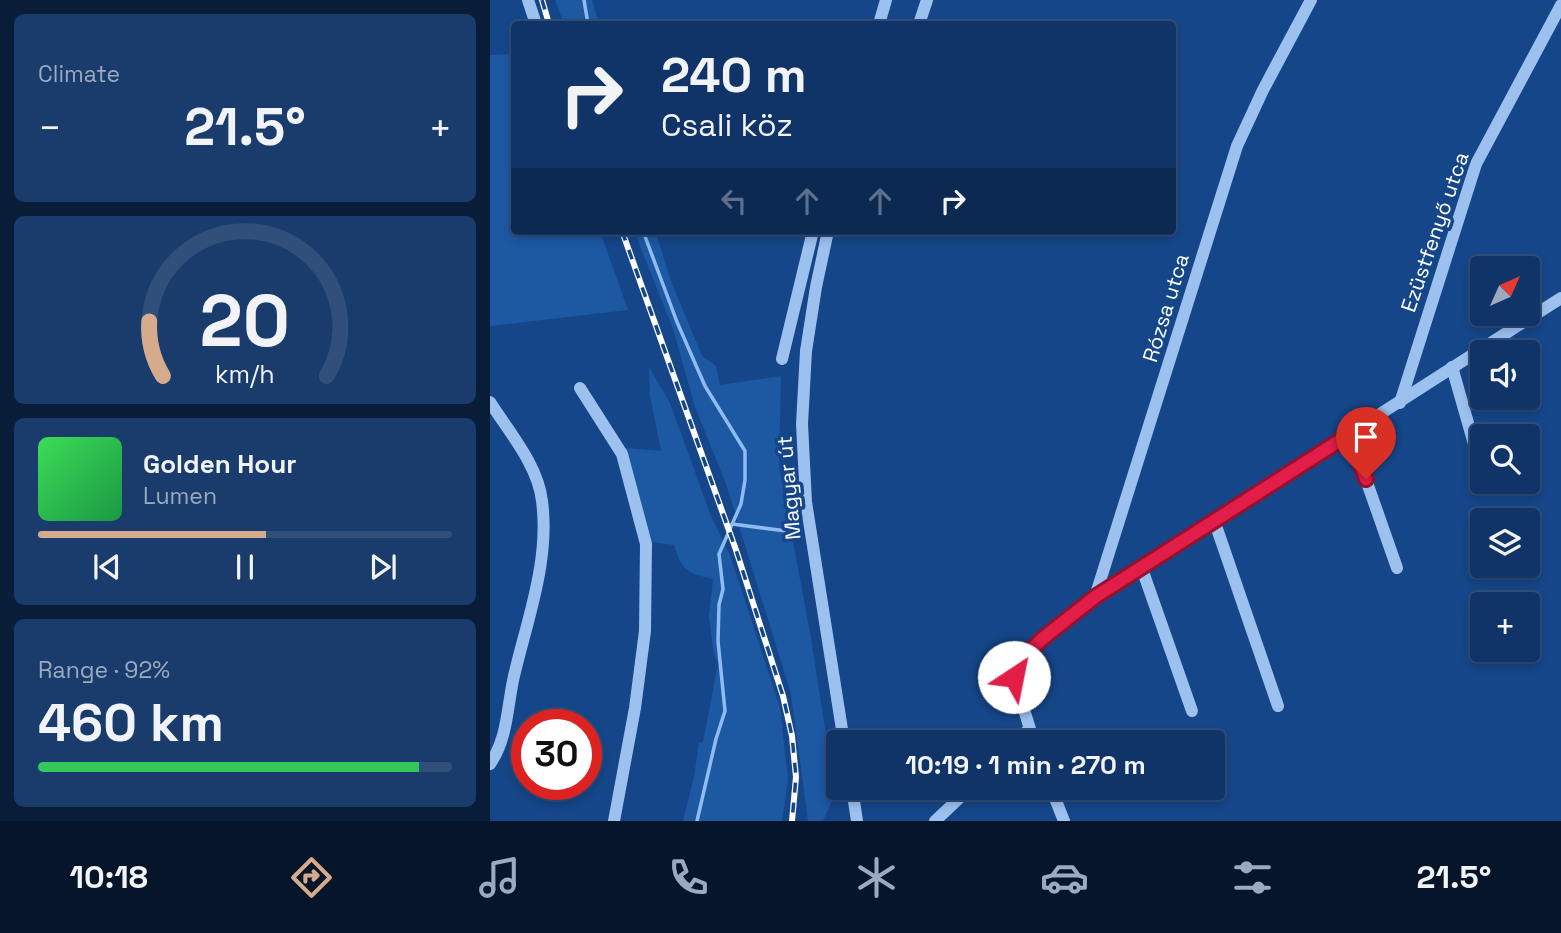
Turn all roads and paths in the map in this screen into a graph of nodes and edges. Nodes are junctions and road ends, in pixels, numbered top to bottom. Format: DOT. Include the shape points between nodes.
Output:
graph roads {
  1 [pos="528,0"];
  2 [pos="886,0"];
  3 [pos="927,0"];
  4 [pos="1311,0"];
  5 [pos="1561,5"];
  6 [pos="535,21"];
  7 [pos="880,21"];
  8 [pos="920,21"];
  9 [pos="812,235"];
  10 [pos="827,235"];
  11 [pos="1561,298"];
  12 [pos="782,359"];
  13 [pos="1452,367"];
  14 [pos="580,388"];
  15 [pos="490,402"];
  16 [pos="1400,403"];
  17 [pos="1470,430"];
  18 [pos="1350,434"];
  19 [pos="1214,520"];
  20 [pos="1142,566"];
  21 [pos="1397,568"];
  22 [pos="1095,597"];
  23 [pos="1278,706"];
  24 [pos="1192,711"];
  25 [pos="842,730"];
  26 [pos="1030,730"];
  27 [pos="490,764"];
  28 [pos="854,800"];
  29 [pos="957,800"];
  30 [pos="1056,800"];
  31 [pos="614,821"];
  32 [pos="857,821"];
  33 [pos="935,821"];
  34 [pos="1064,821"];
  1 -- 6 [label="street"];
  2 -- 7 [label="street"];
  3 -- 8 [label="street"];
  4 -- 22 [label="street, Rózsa utca" via="1237,146"];
  5 -- 16 [label="street, Ezüstfenyő utca" via="1476,164"];
  9 -- 12 [label="street"];
  10 -- 25 [label="street, Magyar út" via="808,339 802,424 806,502"];
  11 -- 13 [label="street"];
  13 -- 16 [label="street"];
  13 -- 17 [label="street"];
  14 -- 31 [label="street" via="622,454 646,544 645,631"];
  15 -- 27 [label="street" via="524,454 542,501 538,581 504,734"];
  16 -- 18 [label="street"];
  18 -- 19 [label="street"];
  18 -- 21 [label="street"];
  19 -- 20 [label="street"];
  19 -- 23 [label="street"];
  20 -- 22 [label="street"];
  20 -- 24 [label="street"];
  22 -- 26 [label="street" via="1053,628 1015,671"];
  28 -- 32 [label="street"];
  29 -- 33 [label="street"];
  30 -- 34 [label="street"];
}
